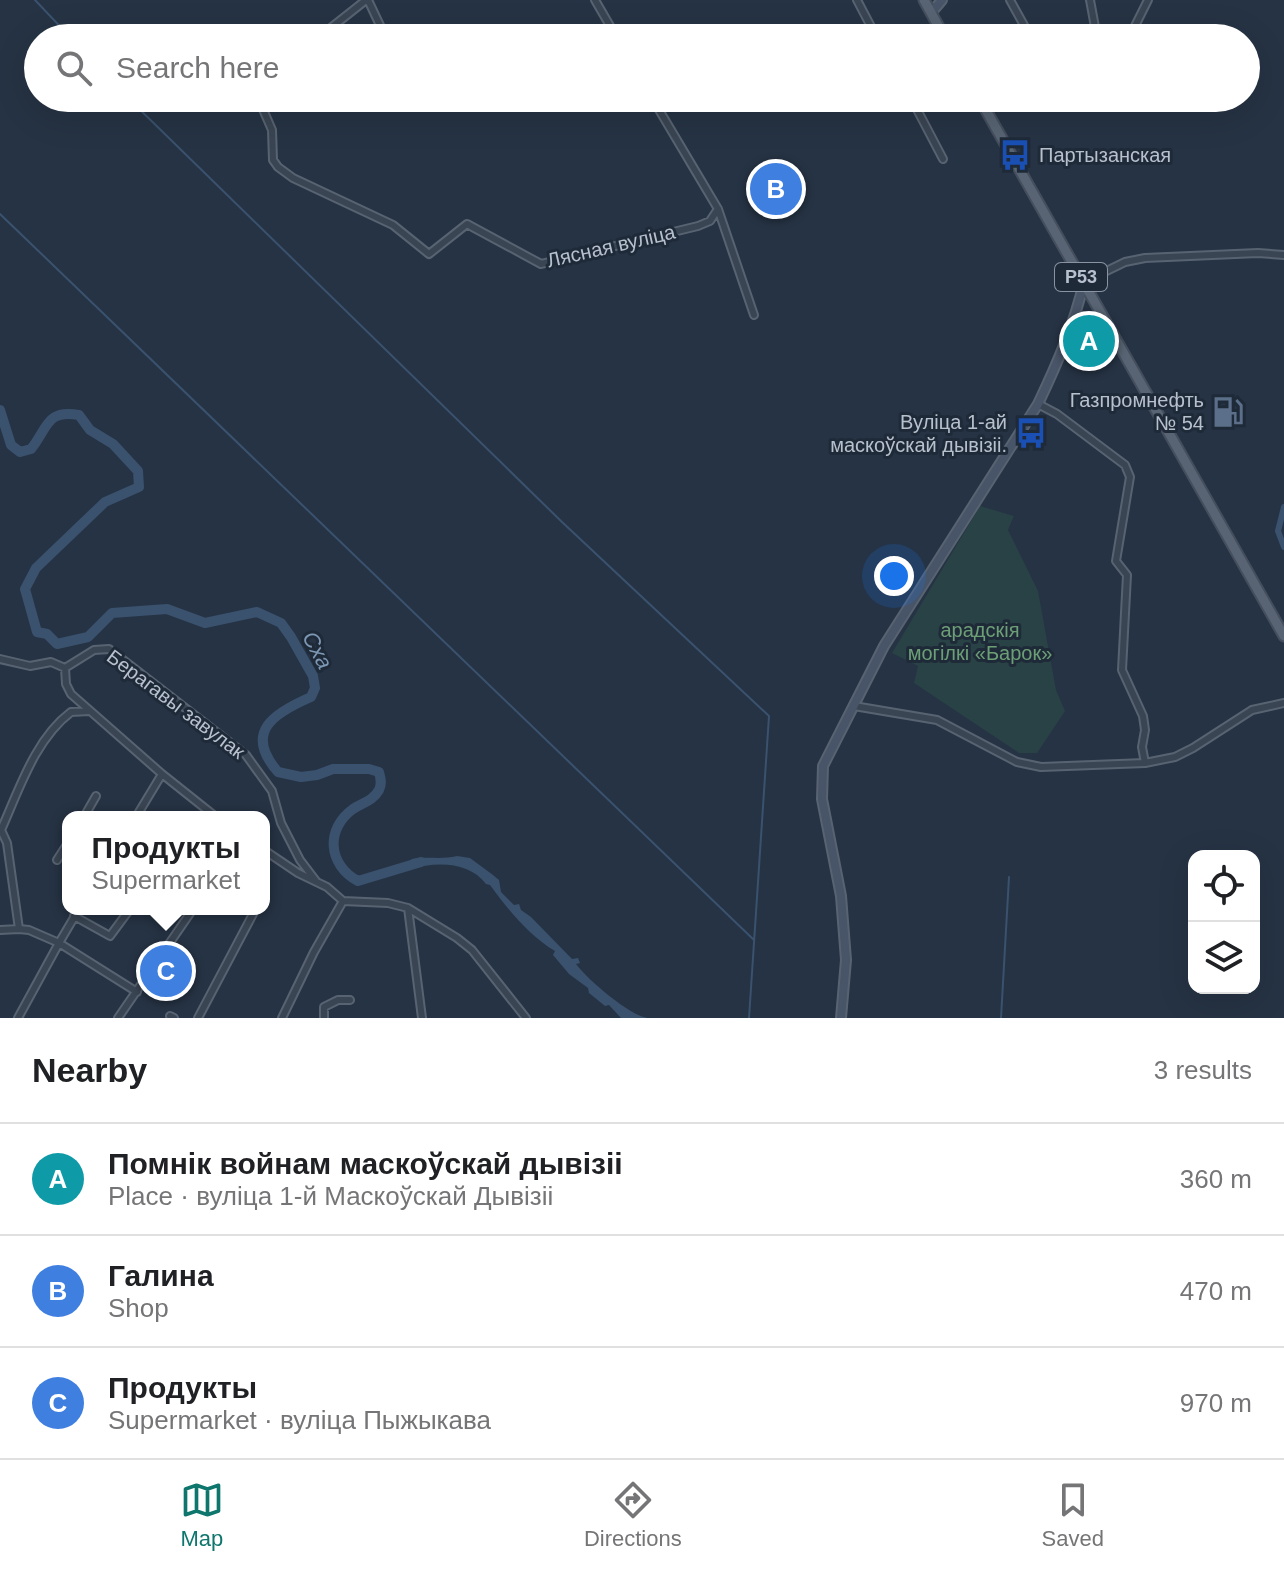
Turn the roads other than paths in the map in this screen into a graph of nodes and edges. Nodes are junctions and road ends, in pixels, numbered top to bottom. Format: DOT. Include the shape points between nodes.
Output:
graph roads {
  1 [pos="367,0"];
  2 [pos="595,0"];
  3 [pos="857,0"];
  4 [pos="924,0"];
  5 [pos="942,0"];
  6 [pos="1010,0"];
  7 [pos="1090,0"];
  8 [pos="1148,0"];
  9 [pos="931,13"];
  10 [pos="336,24"];
  11 [pos="379,24"];
  12 [pos="609,24"];
  13 [pos="870,24"];
  14 [pos="937,24"];
  15 [pos="1023,24"];
  16 [pos="1094,24"];
  17 [pos="1136,24"];
  18 [pos="264,112"];
  19 [pos="660,112"];
  20 [pos="918,112"];
  21 [pos="987,112"];
  22 [pos="943,159"];
  23 [pos="718,209"];
  24 [pos="1284,255"];
  25 [pos="1084,282"];
  26 [pos="754,315"];
  27 [pos="1038,404"];
  28 [pos="1284,636"];
  29 [pos="0,659"];
  30 [pos="65,668"];
  31 [pos="1284,703"];
  32 [pos="854,706"];
  33 [pos="89,711"];
  34 [pos="1145,763"];
  35 [pos="162,774"];
  36 [pos="96,796"];
  37 [pos="87,811"];
  38 [pos="140,811"];
  39 [pos="208,811"];
  40 [pos="1,831"];
  41 [pos="62,854"];
  42 [pos="270,854"];
  43 [pos="57,860"];
  44 [pos="316,881"];
  45 [pos="343,901"];
  46 [pos="408,908"];
  47 [pos="74,915"];
  48 [pos="80,915"];
  49 [pos="126,915"];
  50 [pos="189,915"];
  51 [pos="252,915"];
  52 [pos="19,929"];
  53 [pos="0,930"];
  54 [pos="59,943"];
  55 [pos="137,992"];
  56 [pos="350,1000"];
  57 [pos="18,1018"];
  58 [pos="118,1018"];
  59 [pos="198,1018"];
  60 [pos="282,1018"];
  61 [pos="324,1018"];
  62 [pos="422,1018"];
  63 [pos="526,1018"];
  64 [pos="841,1018"];
  1 -- 10 [label="street"];
  1 -- 11 [label="street"];
  2 -- 12 [label="street"];
  3 -- 13 [label="street"];
  4 -- 9 [label="main road"];
  5 -- 9 [label="street"];
  6 -- 15 [label="street"];
  7 -- 16 [label="street"];
  8 -- 17 [label="street"];
  9 -- 14 [label="main road"];
  18 -- 23 [label="street, Лясная вуліца" via="278,167 393,225 429,254 467,224 541,264 698,226"];
  19 -- 23 [label="street"];
  20 -- 22 [label="street"];
  21 -- 25 [label="main road, Р53"];
  23 -- 26 [label="street"];
  24 -- 25 [label="street" via="1145,258"];
  25 -- 27 [label="street" via="1076,316"];
  25 -- 28 [label="main road, Р53"];
  27 -- 32 [label="street" via="884,646"];
  27 -- 34 [label="street" via="1129,471 1116,561 1127,575 1122,670 1143,716"];
  29 -- 30 [label="street" via="30,666 51,662"];
  30 -- 33 [label="street" via="71,694"];
  30 -- 44 [label="street, Берагавы завулак" via="94,650 109,649 246,755 272,791 281,823"];
  31 -- 34 [label="street" via="1252,710 1175,757"];
  32 -- 34 [label="street" via="937,720 1017,762 1041,767"];
  32 -- 64 [label="street" via="830,749 820,783 841,896 846,960"];
  33 -- 35 [label="street"];
  33 -- 40 [label="street" via="71,712 47,738"];
  35 -- 38 [label="street"];
  35 -- 39 [label="street"];
  36 -- 37 [label="street"];
  40 -- 52 [label="street"];
  41 -- 43 [label="street"];
  42 -- 44 [label="street"];
  44 -- 45 [label="street"];
  45 -- 46 [label="street"];
  45 -- 60 [label="street"];
  46 -- 62 [label="street"];
  46 -- 63 [label="street" via="472,950"];
  47 -- 54 [label="street"];
  48 -- 49 [label="street" via="110,936"];
  50 -- 55 [label="street"];
  51 -- 59 [label="street"];
  52 -- 53 [label="street"];
  52 -- 54 [label="street"];
  54 -- 55 [label="street"];
  54 -- 57 [label="street"];
  55 -- 58 [label="street"];
  56 -- 61 [label="street" via="327,1003"];
}
